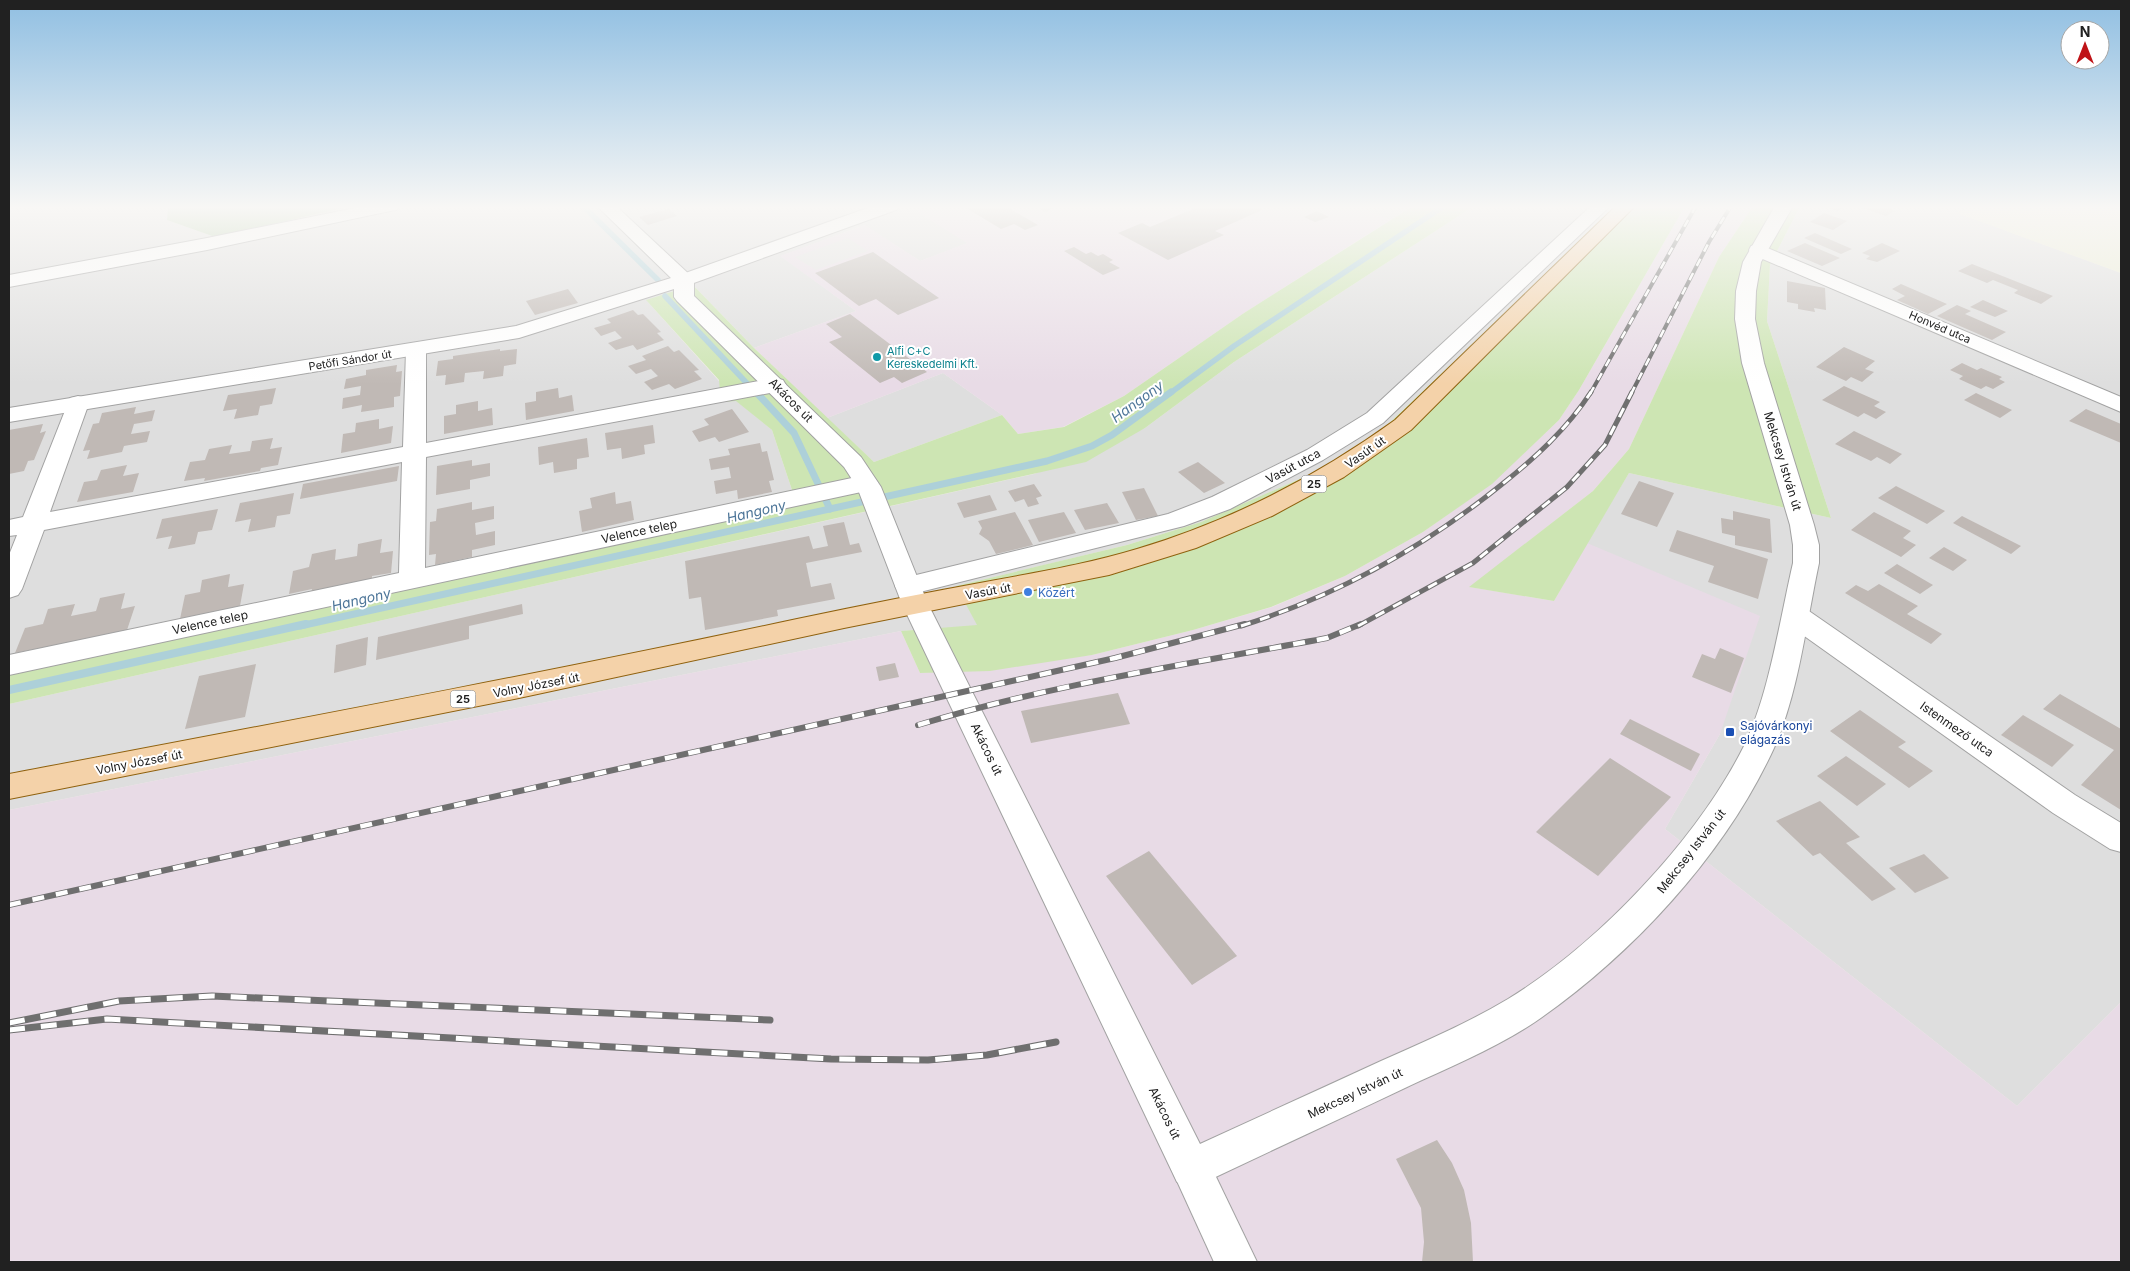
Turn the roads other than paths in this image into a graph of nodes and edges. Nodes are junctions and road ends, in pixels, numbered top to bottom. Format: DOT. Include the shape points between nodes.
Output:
graph roads {
  1 [pos="93,265"];
  2 [pos="669,265"];
  3 [pos="725,265"];
  4 [pos="1538,265"];
  5 [pos="1566,265"];
  6 [pos="1752,265"];
  7 [pos="1795,265"];
  8 [pos="684,280"];
  9 [pos="9,281"];
  10 [pos="416,350"];
  11 [pos="761,387"];
  12 [pos="2116,397"];
  13 [pos="78,403"];
  14 [pos="9,414"];
  15 [pos="415,452"];
  16 [pos="868,485"];
  17 [pos="34,523"];
  18 [pos="9,528"];
  19 [pos="412,579"];
  20 [pos="9,589"];
  21 [pos="912,595"];
  22 [pos="1796,616"];
  23 [pos="9,665"];
  24 [pos="9,787"];
  25 [pos="2121,839"];
  26 [pos="1191,1168"];
  27 [pos="1236,1262"];
  1 -- 9 [label="street"];
  2 -- 8 [label="street"];
  3 -- 8 [label="street, Petőfi Sándor út"];
  4 -- 21 [label="street, Vasút utca" via="1375,418 1316,455 1221,502 1175,520"];
  5 -- 21 [label="main road, Vasút út / 25" via="1403,425 1316,484 1234,524 1141,558 1061,577"];
  6 -- 22 [label="street, Mekcsey István út" via="1748,276 1745,319 1753,363 1806,545"];
  7 -- 12 [label="street, Honvéd utca"];
  8 -- 10 [label="street, Petőfi Sándor út" via="526,330"];
  8 -- 11 [label="street, Akácos út" via="684,297"];
  10 -- 13 [label="street, Petőfi Sándor út"];
  10 -- 15 [label="street"];
  11 -- 15 [label="street"];
  11 -- 16 [label="street, Akácos út" via="853,462"];
  13 -- 14 [label="street, Petőfi Sándor út"];
  13 -- 17 [label="street"];
  15 -- 17 [label="street"];
  15 -- 19 [label="street"];
  16 -- 19 [label="street, Velence telep"];
  16 -- 21 [label="street, Akácos út"];
  17 -- 18 [label="street"];
  17 -- 20 [label="street"];
  19 -- 23 [label="street, Velence telep"];
  21 -- 24 [label="main road, Volny József út / 25" via="604,672"];
  21 -- 26 [label="street, Akácos út"];
  22 -- 25 [label="street, Istenmező utca" via="2064,804"];
  22 -- 26 [label="street, Mekcsey István út" via="1776,700 1762,738 1723,812 1648,905 1585,964 1521,1010 1447,1050"];
  26 -- 27 [label="street, Akácos út"];
}
